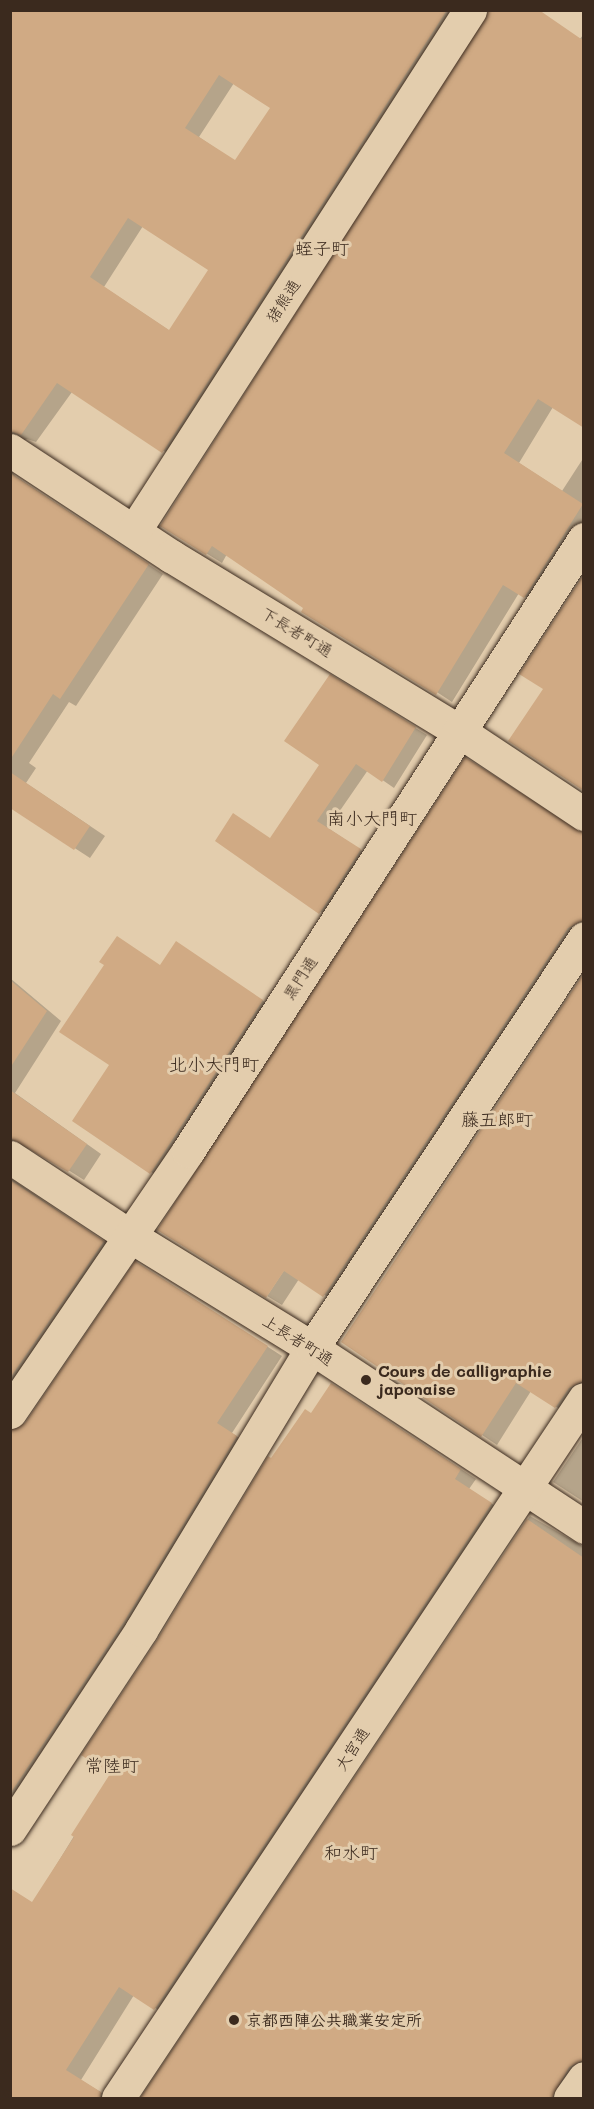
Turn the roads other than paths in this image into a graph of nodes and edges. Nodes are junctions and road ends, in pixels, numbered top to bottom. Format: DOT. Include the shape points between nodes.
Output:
graph roads {
  1 [pos="470,10"];
  2 [pos="10,450"];
  3 [pos="134,531"];
  4 [pos="584,539"];
  5 [pos="459,731"];
  6 [pos="584,814"];
  7 [pos="584,938"];
  8 [pos="10,1157"];
  9 [pos="130,1236"];
  10 [pos="312,1348"];
  11 [pos="584,1399"];
  12 [pos="10,1412"];
  13 [pos="524,1488"];
  14 [pos="584,1527"];
  15 [pos="10,1829"];
  16 [pos="584,2078"];
  17 [pos="118,2098"];
  18 [pos="570,2098"];
  1 -- 3 [label="street, 猪熊通"];
  2 -- 3 [label="street, 下長者町通"];
  3 -- 5 [label="street, 下長者町通"];
  4 -- 5 [label="street, 黒門通"];
  5 -- 6 [label="street, 下長者町通"];
  5 -- 9 [label="street, 黒門通"];
  7 -- 10 [label="street"];
  8 -- 9 [label="street, 上長者町通"];
  9 -- 10 [label="street, 上長者町通"];
  9 -- 12 [label="street, 黒門通"];
  10 -- 13 [label="street, 上長者町通"];
  10 -- 15 [label="street" via="141,1630"];
  11 -- 13 [label="street, 大宮通"];
  13 -- 14 [label="street, 上長者町通"];
  13 -- 17 [label="street, 大宮通"];
  16 -- 18 [label="street"];
}
